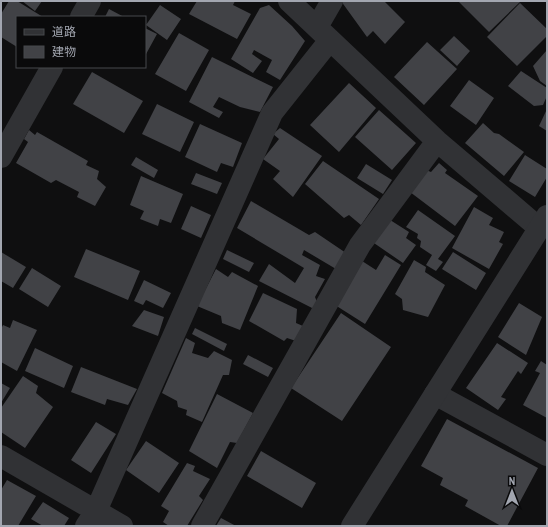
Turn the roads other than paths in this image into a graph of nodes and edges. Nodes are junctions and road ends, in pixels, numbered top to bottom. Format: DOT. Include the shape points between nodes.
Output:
graph roads {
  1 [pos="90,1"];
  2 [pos="289,1"];
  3 [pos="332,1"];
  4 [pos="82,16"];
  5 [pos="324,33"];
  6 [pos="51,68"];
  7 [pos="437,141"];
  8 [pos="1,157"];
  9 [pos="545,219"];
  10 [pos="435,394"];
  11 [pos="547,455"];
  12 [pos="1,456"];
  13 [pos="91,518"];
  14 [pos="122,526"];
  15 [pos="202,526"];
  16 [pos="352,526"];
  1 -- 4 [label="street"];
  2 -- 5 [label="street"];
  3 -- 5 [label="street"];
  5 -- 7 [label="street"];
  5 -- 13 [label="street" via="272,113"];
  6 -- 8 [label="street"];
  7 -- 9 [label="street"];
  7 -- 15 [label="street" via="360,245"];
  9 -- 10 [label="street"];
  10 -- 11 [label="street"];
  10 -- 16 [label="street"];
  12 -- 13 [label="street"];
  13 -- 14 [label="street"];
}
